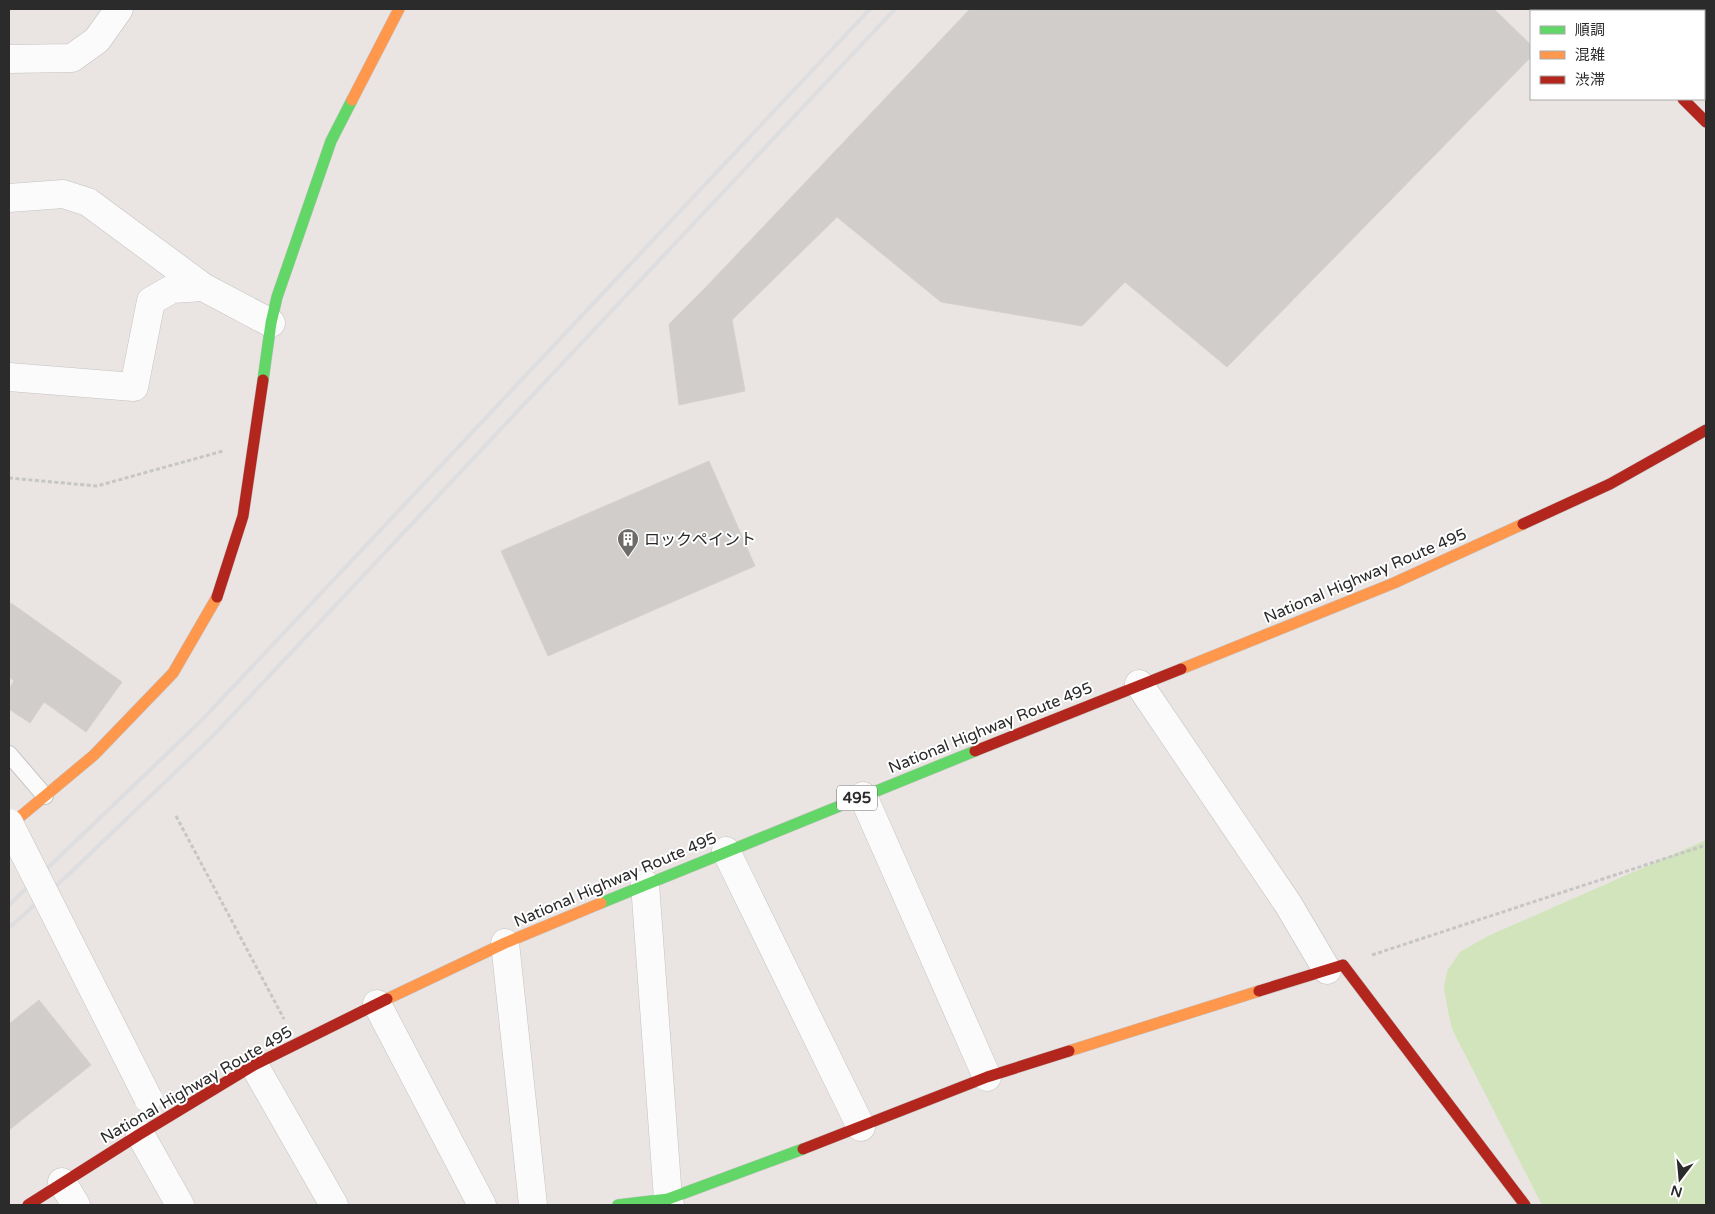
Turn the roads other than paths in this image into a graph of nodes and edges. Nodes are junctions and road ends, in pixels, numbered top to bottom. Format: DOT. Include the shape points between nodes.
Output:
graph roads {
  1 [pos="119,9"];
  2 [pos="399,9"];
  3 [pos="9,59"];
  4 [pos="1683,100"];
  5 [pos="1706,122"];
  6 [pos="9,198"];
  7 [pos="202,286"];
  8 [pos="271,323"];
  9 [pos="9,377"];
  10 [pos="1706,430"];
  11 [pos="1139,684"];
  12 [pos="9,754"];
  13 [pos="45,796"];
  14 [pos="863,796"];
  15 [pos="9,824"];
  16 [pos="726,851"];
  17 [pos="645,884"];
  18 [pos="505,943"];
  19 [pos="1335,968"];
  20 [pos="377,1004"];
  21 [pos="254,1065"];
  22 [pos="987,1077"];
  23 [pos="148,1098"];
  24 [pos="861,1127"];
  25 [pos="140,1134"];
  26 [pos="62,1182"];
  27 [pos="669,1202"];
  28 [pos="28,1205"];
  29 [pos="76,1205"];
  30 [pos="180,1205"];
  31 [pos="334,1205"];
  32 [pos="482,1205"];
  33 [pos="533,1205"];
  34 [pos="618,1205"];
  35 [pos="1525,1205"];
  1 -- 3 [label="street" via="97,40 72,58"];
  2 -- 8 [label="main road" via="330,141"];
  4 -- 5 [label="main road"];
  6 -- 7 [label="street" via="63,194 88,202"];
  7 -- 8 [label="street"];
  7 -- 9 [label="street" via="172,289 150,301 134,388"];
  8 -- 13 [label="main road" via="243,516 216,601 172,673 94,755"];
  10 -- 11 [label="main road, National Highway Route 495 / 495" via="1610,484 1394,584"];
  11 -- 14 [label="main road, National Highway Route 495 / 495"];
  11 -- 19 [label="street"];
  12 -- 13 [label="lane"];
  13 -- 15 [label="main road"];
  14 -- 16 [label="main road, National Highway Route 495 / 495"];
  14 -- 22 [label="street"];
  15 -- 23 [label="street, bridge"];
  16 -- 17 [label="main road, National Highway Route 495 / 495"];
  16 -- 24 [label="street"];
  17 -- 18 [label="main road, National Highway Route 495 / 495"];
  17 -- 27 [label="street"];
  18 -- 20 [label="main road, National Highway Route 495 / 495"];
  18 -- 33 [label="street"];
  19 -- 22 [label="main road"];
  19 -- 35 [label="main road"];
  20 -- 21 [label="main road, National Highway Route 495 / 495"];
  20 -- 32 [label="street"];
  21 -- 25 [label="main road, National Highway Route 495 / 495"];
  21 -- 31 [label="street"];
  22 -- 24 [label="main road"];
  24 -- 27 [label="main road"];
  25 -- 26 [label="main road, National Highway Route 495 / 495"];
  25 -- 30 [label="street"];
  26 -- 28 [label="main road, National Highway Route 495 / 495"];
  26 -- 29 [label="street"];
  27 -- 34 [label="main road"];
}
